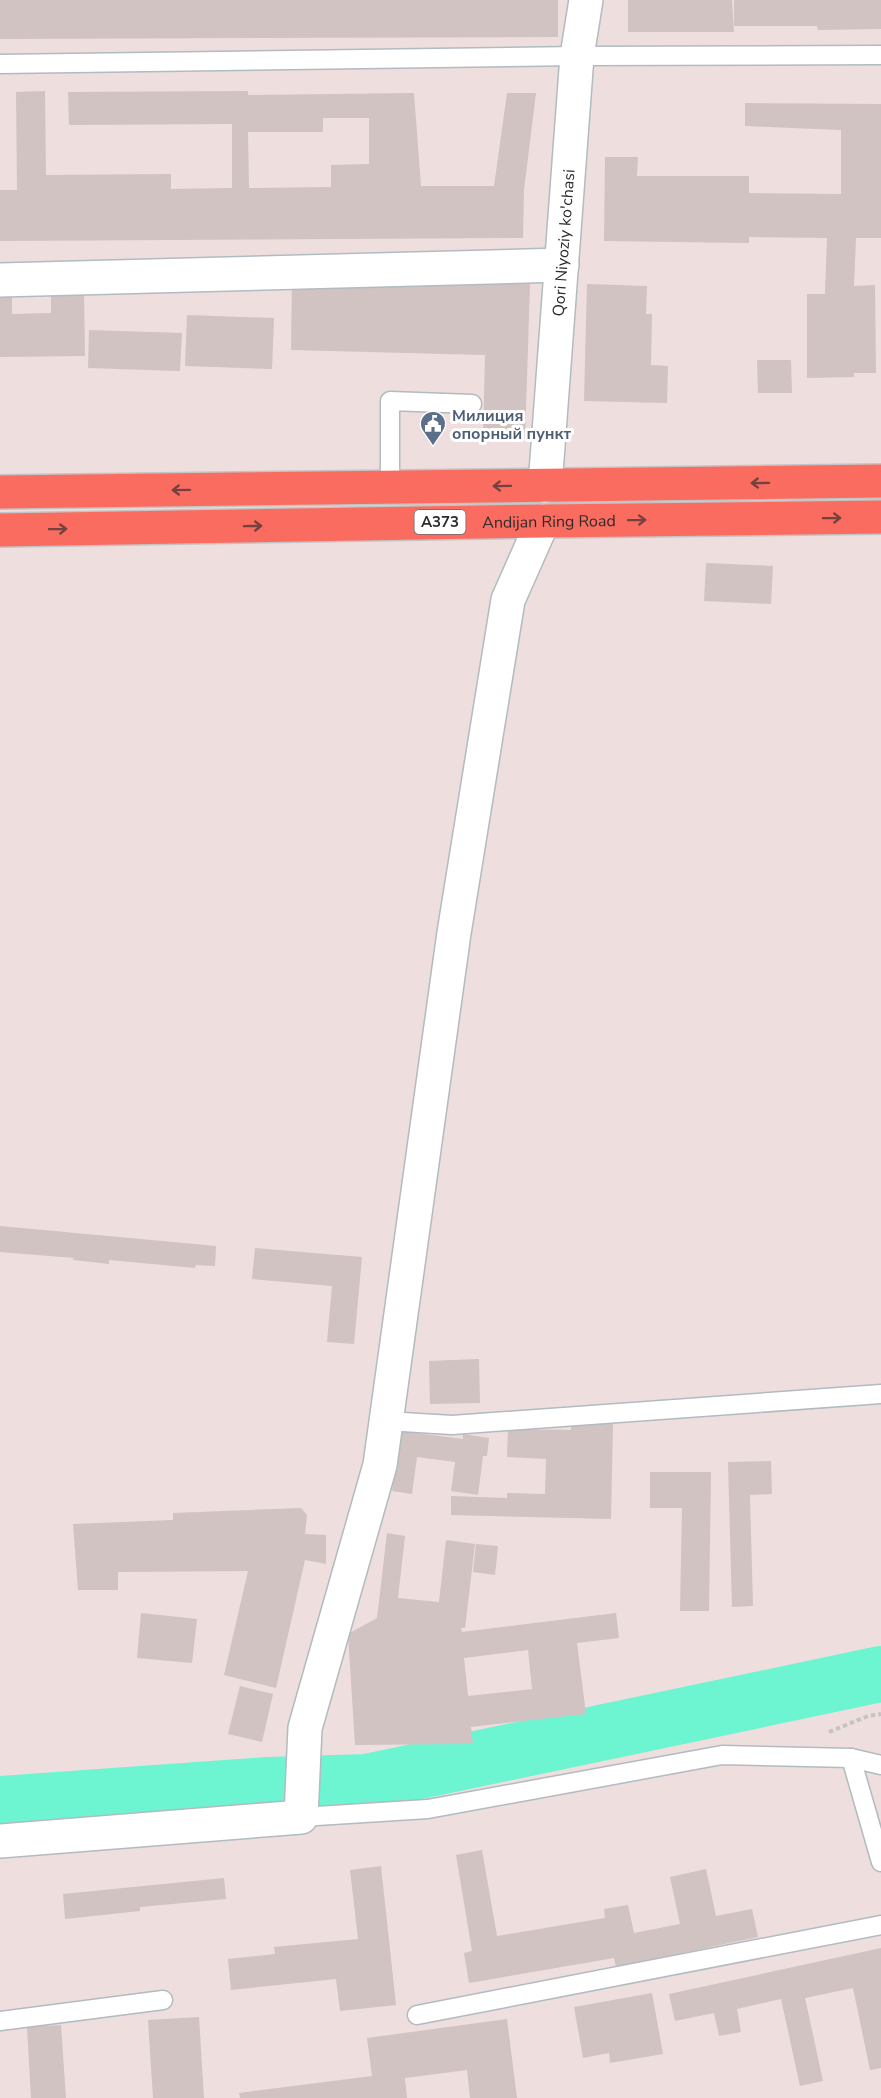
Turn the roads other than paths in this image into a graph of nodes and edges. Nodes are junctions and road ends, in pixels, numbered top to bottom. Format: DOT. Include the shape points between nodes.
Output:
graph roads {
  1 [pos="586,0"];
  2 [pos="881,55"];
  3 [pos="577,56"];
  4 [pos="0,64"];
  5 [pos="562,265"];
  6 [pos="0,280"];
  7 [pos="472,404"];
  8 [pos="881,481"];
  9 [pos="545,486"];
  10 [pos="390,488"];
  11 [pos="0,492"];
  12 [pos="881,518"];
  13 [pos="543,521"];
  14 [pos="0,530"];
  15 [pos="881,1394"];
  16 [pos="386,1421"];
  17 [pos="851,1758"];
  18 [pos="881,1765"];
  19 [pos="301,1816"];
  20 [pos="0,1840"];
  21 [pos="881,1862"];
  22 [pos="881,1925"];
  23 [pos="163,2000"];
  24 [pos="417,2015"];
  25 [pos="0,2021"];
  1 -- 3 [label="street, Qori Niyoziy ko'chasi"];
  2 -- 3 [label="lane"];
  3 -- 4 [label="lane"];
  3 -- 5 [label="street, Qori Niyoziy ko'chasi"];
  5 -- 6 [label="street"];
  5 -- 9 [label="street, Qori Niyoziy ko'chasi"];
  7 -- 10 [label="lane" via="390,402"];
  8 -- 9 [label="highway, A373, one-way"];
  9 -- 10 [label="highway, A373, one-way"];
  10 -- 11 [label="highway, A373, one-way"];
  13 -- 12 [label="highway, Andijan Ring Road / A373, one-way"];
  14 -- 13 [label="highway, Andijan Ring Road / A373, one-way"];
  13 -- 16 [label="street" via="508,600 454,933"];
  15 -- 16 [label="lane" via="452,1425"];
  16 -- 19 [label="street" via="381,1465 305,1728"];
  17 -- 18 [label="lane"];
  17 -- 19 [label="lane" via="722,1755 428,1809"];
  17 -- 21 [label="lane"];
  19 -- 20 [label="street"];
  22 -- 24 [label="lane"];
  23 -- 25 [label="lane"];
}
